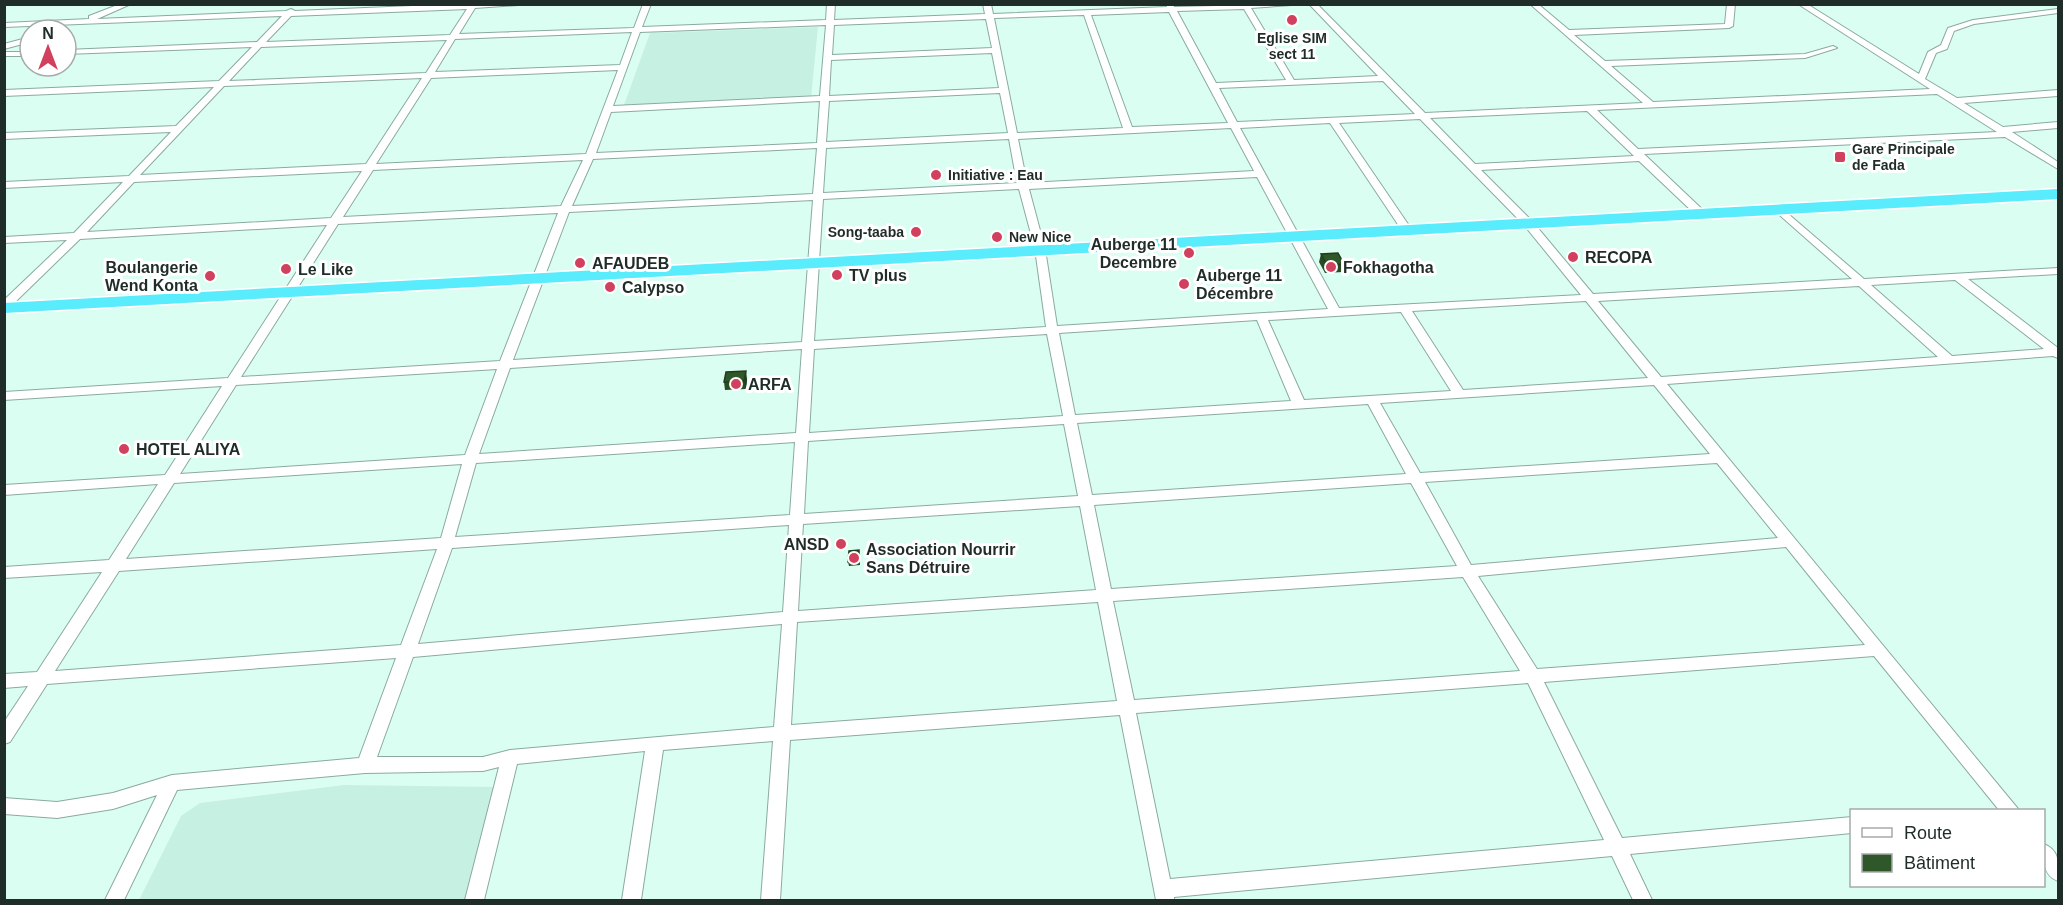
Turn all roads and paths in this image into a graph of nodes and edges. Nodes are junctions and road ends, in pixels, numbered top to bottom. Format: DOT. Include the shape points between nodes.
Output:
graph roads {
  1 [pos="128,4"];
  2 [pos="296,4"];
  3 [pos="529,4"];
  4 [pos="646,4"];
  5 [pos="831,4"];
  6 [pos="1303,4"];
  7 [pos="1312,4"];
  8 [pos="1533,4"];
  9 [pos="1731,4"];
  10 [pos="1801,4"];
  11 [pos="473,6"];
  12 [pos="1245,6"];
  13 [pos="1170,7"];
  14 [pos="988,11"];
  15 [pos="2058,11"];
  16 [pos="1087,13"];
  17 [pos="287,14"];
  18 [pos="78,23"];
  19 [pos="78,23"];
  20 [pos="830,24"];
  21 [pos="637,31"];
  22 [pos="1566,33"];
  23 [pos="452,39"];
  24 [pos="255,46"];
  25 [pos="1833,48"];
  26 [pos="996,50"];
  27 [pos="78,52"];
  28 [pos="828,58"];
  29 [pos="1603,64"];
  30 [pos="623,67"];
  31 [pos="429,74"];
  32 [pos="1386,78"];
  33 [pos="1921,79"];
  34 [pos="1292,82"];
  35 [pos="219,83"];
  36 [pos="1213,86"];
  37 [pos="1004,90"];
  38 [pos="1940,91"];
  39 [pos="4,93"];
  40 [pos="2058,93"];
  41 [pos="825,100"];
  42 [pos="1956,101"];
  43 [pos="1651,105"];
  44 [pos="1589,108"];
  45 [pos="608,109"];
  46 [pos="1425,116"];
  47 [pos="1332,120"];
  48 [pos="1234,125"];
  49 [pos="2058,125"];
  50 [pos="178,129"];
  51 [pos="1128,130"];
  52 [pos="2006,132"];
  53 [pos="1013,135"];
  54 [pos="4,136"];
  55 [pos="822,145"];
  56 [pos="1639,155"];
  57 [pos="590,156"];
  58 [pos="2058,166"];
  59 [pos="1474,167"];
  60 [pos="369,168"];
  61 [pos="1260,174"];
  62 [pos="129,180"];
  63 [pos="4,186"];
  64 [pos="1023,186"];
  65 [pos="2058,194"];
  66 [pos="818,196"];
  67 [pos="565,209"];
  68 [pos="1779,209"];
  69 [pos="1700,213"];
  70 [pos="335,221"];
  71 [pos="1528,223"];
  72 [pos="1407,230"];
  73 [pos="1294,236"];
  74 [pos="76,237"];
  75 [pos="4,240"];
  76 [pos="1040,249"];
  77 [pos="814,264"];
  78 [pos="2058,271"];
  79 [pos="1958,277"];
  80 [pos="537,279"];
  81 [pos="1861,282"];
  82 [pos="288,292"];
  83 [pos="1587,297"];
  84 [pos="4,308"];
  85 [pos="1404,308"];
  86 [pos="1335,312"];
  87 [pos="1260,317"];
  88 [pos="1052,330"];
  89 [pos="808,345"];
  90 [pos="2058,353"];
  91 [pos="1948,360"];
  92 [pos="505,364"];
  93 [pos="1657,381"];
  94 [pos="232,382"];
  95 [pos="1459,394"];
  96 [pos="4,396"];
  97 [pos="1372,400"];
  98 [pos="1299,404"];
  99 [pos="1070,419"];
  100 [pos="802,436"];
  101 [pos="1719,458"];
  102 [pos="470,459"];
  103 [pos="1419,479"];
  104 [pos="169,480"];
  105 [pos="4,490"];
  106 [pos="1086,501"];
  107 [pos="796,520"];
  108 [pos="1787,542"];
  109 [pos="446,545"];
  110 [pos="114,566"];
  111 [pos="1467,571"];
  112 [pos="4,573"];
  113 [pos="1105,595"];
  114 [pos="790,617"];
  115 [pos="1877,650"];
  116 [pos="407,651"];
  117 [pos="1533,677"];
  118 [pos="42,678"];
  119 [pos="4,681"];
  120 [pos="1127,708"];
  121 [pos="782,733"];
  122 [pos="4,737"];
  123 [pos="655,743"];
  124 [pos="510,757"];
  125 [pos="365,765"];
  126 [pos="172,783"];
  127 [pos="4,806"];
  128 [pos="2008,809"];
  129 [pos="1850,825"];
  130 [pos="1615,847"];
  131 [pos="2045,856"];
  132 [pos="2058,872"];
  133 [pos="1164,895"];
  134 [pos="114,900"];
  135 [pos="475,900"];
  136 [pos="632,900"];
  137 [pos="771,900"];
  138 [pos="1643,900"];
  1 -- 18 [label="street"];
  2 -- 17 [label="street"];
  3 -- 11 [label="street"];
  4 -- 21 [label="street"];
  5 -- 20 [label="street"];
  6 -- 12 [label="street"];
  7 -- 32 [label="street"];
  8 -- 22 [label="street"];
  9 -- 22 [label="street" via="1729,26"];
  10 -- 33 [label="street"];
  11 -- 17 [label="street"];
  11 -- 23 [label="street"];
  12 -- 13 [label="street"];
  12 -- 34 [label="street"];
  13 -- 16 [label="street"];
  13 -- 36 [label="street"];
  14 -- 16 [label="street"];
  14 -- 20 [label="street"];
  14 -- 26 [label="street"];
  15 -- 33 [label="street" via="1973,22 1951,30 1944,47 1932,52"];
  16 -- 51 [label="street"];
  17 -- 19 [label="street"];
  17 -- 24 [label="street"];
  20 -- 21 [label="street"];
  20 -- 28 [label="street"];
  21 -- 23 [label="street"];
  21 -- 30 [label="street"];
  22 -- 29 [label="street"];
  23 -- 24 [label="street"];
  23 -- 31 [label="street"];
  24 -- 27 [label="street"];
  24 -- 35 [label="street"];
  25 -- 29 [label="street" via="1805,56"];
  26 -- 28 [label="street"];
  26 -- 37 [label="street"];
  28 -- 41 [label="street"];
  29 -- 43 [label="street"];
  30 -- 31 [label="street"];
  30 -- 45 [label="street"];
  31 -- 35 [label="street"];
  31 -- 60 [label="street"];
  32 -- 34 [label="street"];
  32 -- 46 [label="street"];
  33 -- 38 [label="street"];
  34 -- 36 [label="street"];
  35 -- 39 [label="street"];
  35 -- 50 [label="street"];
  36 -- 48 [label="street"];
  37 -- 41 [label="street"];
  37 -- 53 [label="street"];
  38 -- 42 [label="street"];
  38 -- 43 [label="street"];
  40 -- 42 [label="street"];
  41 -- 45 [label="street"];
  41 -- 55 [label="street"];
  42 -- 52 [label="street"];
  43 -- 44 [label="street"];
  44 -- 46 [label="street"];
  44 -- 56 [label="street"];
  45 -- 57 [label="street"];
  46 -- 47 [label="street"];
  46 -- 59 [label="street"];
  47 -- 48 [label="street"];
  47 -- 72 [label="street"];
  48 -- 51 [label="street"];
  48 -- 61 [label="street"];
  49 -- 52 [label="street"];
  50 -- 54 [label="street"];
  50 -- 62 [label="street"];
  51 -- 53 [label="street"];
  52 -- 56 [label="street"];
  52 -- 58 [label="street"];
  53 -- 55 [label="street"];
  53 -- 64 [label="street"];
  55 -- 57 [label="street"];
  55 -- 66 [label="street"];
  56 -- 59 [label="street"];
  56 -- 69 [label="street"];
  57 -- 60 [label="street"];
  57 -- 67 [label="street"];
  59 -- 71 [label="street"];
  60 -- 62 [label="street"];
  60 -- 70 [label="street"];
  61 -- 64 [label="street"];
  61 -- 73 [label="street"];
  62 -- 63 [label="street"];
  62 -- 74 [label="street"];
  64 -- 66 [label="street"];
  64 -- 76 [label="street"];
  65 -- 68 [label="highway"];
  66 -- 67 [label="street"];
  66 -- 77 [label="street"];
  67 -- 70 [label="street"];
  67 -- 80 [label="street"];
  68 -- 69 [label="highway"];
  68 -- 81 [label="street"];
  69 -- 71 [label="highway"];
  70 -- 74 [label="street"];
  70 -- 82 [label="street"];
  71 -- 72 [label="highway"];
  71 -- 83 [label="street"];
  72 -- 73 [label="highway"];
  73 -- 76 [label="highway"];
  73 -- 86 [label="street"];
  74 -- 75 [label="street"];
  74 -- 84 [label="street"];
  76 -- 77 [label="highway"];
  76 -- 88 [label="street"];
  77 -- 80 [label="highway"];
  77 -- 89 [label="street"];
  78 -- 79 [label="street"];
  79 -- 81 [label="street"];
  79 -- 90 [label="street"];
  80 -- 82 [label="highway"];
  80 -- 92 [label="street"];
  81 -- 83 [label="street"];
  81 -- 91 [label="street"];
  82 -- 84 [label="highway"];
  82 -- 94 [label="street"];
  83 -- 85 [label="street"];
  83 -- 93 [label="street"];
  85 -- 86 [label="street"];
  85 -- 95 [label="street"];
  86 -- 87 [label="street"];
  87 -- 88 [label="street"];
  87 -- 98 [label="street"];
  88 -- 89 [label="street"];
  88 -- 99 [label="street"];
  89 -- 92 [label="street"];
  89 -- 100 [label="street"];
  90 -- 91 [label="street"];
  91 -- 93 [label="street"];
  92 -- 94 [label="street"];
  92 -- 102 [label="street"];
  93 -- 95 [label="street"];
  93 -- 101 [label="street"];
  94 -- 96 [label="street"];
  94 -- 104 [label="street"];
  95 -- 97 [label="street"];
  97 -- 98 [label="street"];
  97 -- 103 [label="street"];
  98 -- 99 [label="street"];
  99 -- 100 [label="street"];
  99 -- 106 [label="street"];
  100 -- 102 [label="street"];
  100 -- 107 [label="street"];
  101 -- 103 [label="street"];
  101 -- 108 [label="street"];
  102 -- 104 [label="street"];
  102 -- 109 [label="street"];
  103 -- 106 [label="street"];
  103 -- 111 [label="street"];
  104 -- 105 [label="street"];
  104 -- 110 [label="street"];
  106 -- 107 [label="street"];
  106 -- 113 [label="street"];
  107 -- 109 [label="street"];
  107 -- 114 [label="street"];
  108 -- 111 [label="street"];
  108 -- 115 [label="street"];
  109 -- 110 [label="street"];
  109 -- 116 [label="street"];
  110 -- 112 [label="street"];
  110 -- 118 [label="street"];
  111 -- 113 [label="street"];
  111 -- 117 [label="street"];
  113 -- 114 [label="street"];
  113 -- 120 [label="street"];
  114 -- 116 [label="street"];
  114 -- 121 [label="street"];
  115 -- 117 [label="street"];
  115 -- 128 [label="street"];
  116 -- 118 [label="street"];
  116 -- 125 [label="street"];
  117 -- 120 [label="street"];
  117 -- 130 [label="street"];
  118 -- 119 [label="street"];
  118 -- 122 [label="street"];
  120 -- 121 [label="street"];
  120 -- 133 [label="street"];
  121 -- 123 [label="street"];
  121 -- 137 [label="street"];
  123 -- 124 [label="street"];
  123 -- 136 [label="street"];
  124 -- 125 [label="street" via="483,764"];
  124 -- 135 [label="street"];
  125 -- 126 [label="street"];
  126 -- 127 [label="street" via="113,801 57,810"];
  126 -- 134 [label="street"];
  129 -- 130 [label="street"];
  130 -- 133 [label="street"];
  130 -- 138 [label="street"];
  131 -- 132 [label="street"];
}
